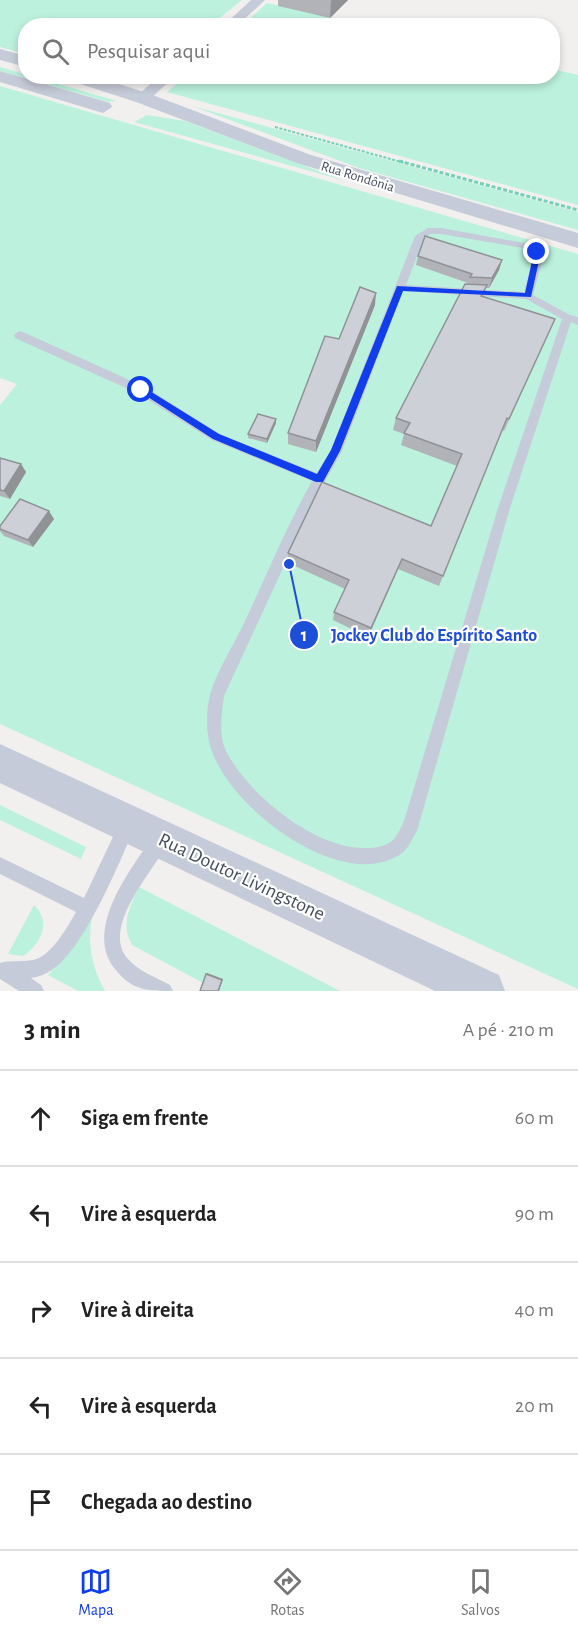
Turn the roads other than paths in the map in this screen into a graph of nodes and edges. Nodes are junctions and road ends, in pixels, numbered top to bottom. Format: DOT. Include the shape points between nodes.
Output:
graph roads {
  1 [pos="259,0"];
  2 [pos="238,18"];
  3 [pos="0,55"];
  4 [pos="18,60"];
  5 [pos="0,76"];
  6 [pos="18,81"];
  7 [pos="27,84"];
  8 [pos="99,84"];
  9 [pos="159,84"];
  10 [pos="143,98"];
  11 [pos="578,242"];
  12 [pos="400,288"];
  13 [pos="528,296"];
  14 [pos="573,319"];
  15 [pos="19,335"];
  16 [pos="320,479"];
  17 [pos="0,763"];
  18 [pos="146,831"];
  19 [pos="0,864"];
  20 [pos="87,908"];
  21 [pos="2,970"];
  22 [pos="35,991"];
  23 [pos="164,991"];
  24 [pos="483,991"];
  1 -- 2 [label="street"];
  3 -- 4 [label="street"];
  5 -- 6 [label="street"];
  7 -- 10 [label="street" via="104,107 131,105"];
  8 -- 10 [label="street, Rua Rondônia"];
  9 -- 10 [label="street"];
  10 -- 11 [label="street, Rua Rondônia" via="304,159"];
  12 -- 13 [label="lane"];
  12 -- 13 [label="lane" via="420,236 428,231 441,231 532,247 538,258"];
  12 -- 16 [label="lane" via="336,451"];
  13 -- 14 [label="lane"];
  14 -- 16 [label="lane" via="504,508 411,825 398,845 380,855 352,857 314,844 264,810 221,757 214,724 217,695"];
  15 -- 16 [label="lane" via="141,390 216,437"];
  17 -- 18 [label="street, Rua Doutor Livingstone"];
  18 -- 20 [label="lane"];
  18 -- 23 [label="lane" via="112,938 117,958 127,970"];
  18 -- 24 [label="street, Rua Doutor Livingstone"];
  19 -- 20 [label="lane"];
  20 -- 21 [label="lane" via="47,964 29,970"];
  21 -- 22 [label="lane"];
}
